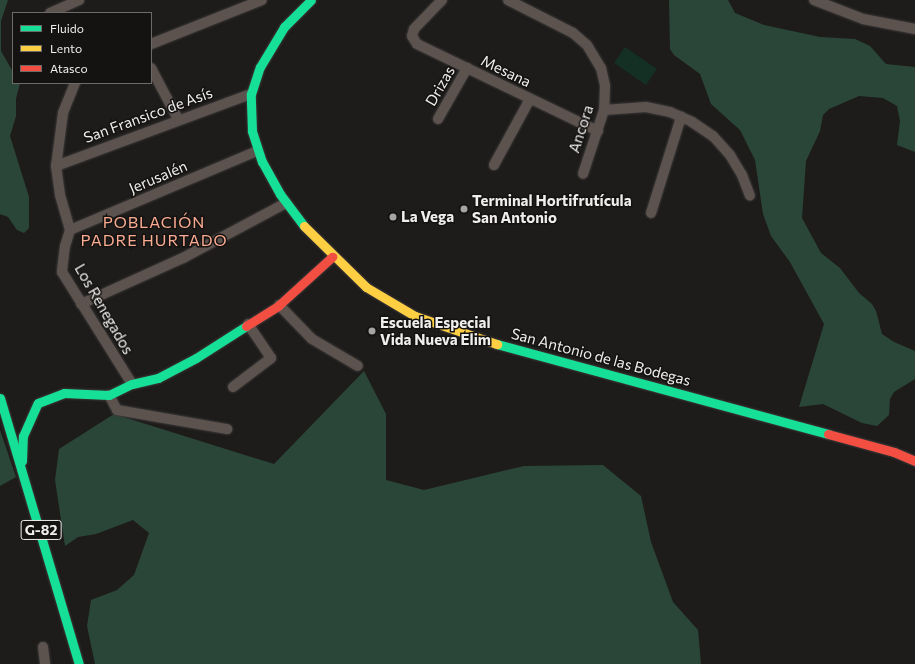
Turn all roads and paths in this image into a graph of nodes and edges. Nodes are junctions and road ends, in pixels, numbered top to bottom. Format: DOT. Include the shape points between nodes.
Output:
graph roads {
  1 [pos="79,0"];
  2 [pos="262,0"];
  3 [pos="310,0"];
  4 [pos="442,0"];
  5 [pos="508,0"];
  6 [pos="814,0"];
  7 [pos="62,10"];
  8 [pos="915,29"];
  9 [pos="152,44"];
  10 [pos="467,68"];
  11 [pos="152,70"];
  12 [pos="75,84"];
  13 [pos="251,94"];
  14 [pos="530,99"];
  15 [pos="604,110"];
  16 [pos="681,117"];
  17 [pos="178,119"];
  18 [pos="438,119"];
  19 [pos="598,131"];
  20 [pos="257,151"];
  21 [pos="494,165"];
  22 [pos="56,166"];
  23 [pos="583,174"];
  24 [pos="750,196"];
  25 [pos="286,203"];
  26 [pos="651,212"];
  27 [pos="70,230"];
  28 [pos="332,257"];
  29 [pos="81,304"];
  30 [pos="279,305"];
  31 [pos="248,324"];
  32 [pos="358,366"];
  33 [pos="132,384"];
  34 [pos="233,387"];
  35 [pos="109,395"];
  36 [pos="0,398"];
  37 [pos="227,429"];
  38 [pos="915,461"];
  39 [pos="22,463"];
  40 [pos="43,647"];
  41 [pos="45,664"];
  42 [pos="79,664"];
  1 -- 7 [label="street"];
  2 -- 9 [label="street"];
  3 -- 13 [label="street, San Antonio de las Bodegas" via="274,40 260,67"];
  4 -- 10 [label="street, Mesana" via="414,29 412,36 417,44"];
  5 -- 15 [label="street, Ancora" via="573,33 587,45 597,60 603,77"];
  6 -- 8 [label="street" via="863,19"];
  10 -- 14 [label="street, Mesana"];
  10 -- 18 [label="street, Drizas"];
  11 -- 17 [label="street"];
  12 -- 22 [label="street" via="63,113"];
  13 -- 17 [label="street, San Fransico de Asís"];
  13 -- 20 [label="street, San Antonio de las Bodegas" via="250,122"];
  14 -- 19 [label="street, Mesana"];
  14 -- 21 [label="street"];
  15 -- 16 [label="street" via="622,107 646,108"];
  15 -- 19 [label="street, Ancora"];
  16 -- 24 [label="street" via="703,129 722,145 737,165"];
  16 -- 26 [label="street"];
  17 -- 22 [label="street, San Fransico de Asís"];
  19 -- 23 [label="street, Ancora"];
  20 -- 25 [label="street, San Antonio de las Bodegas" via="270,179"];
  20 -- 27 [label="street, Jerusalén"];
  22 -- 27 [label="street" via="60,195"];
  25 -- 28 [label="street, San Antonio de las Bodegas"];
  25 -- 29 [label="street" via="183,258"];
  27 -- 29 [label="street, Los Renegados" via="62,272"];
  28 -- 30 [label="street"];
  28 -- 38 [label="street, San Antonio de las Bodegas" via="381,298 415,316 454,331 894,452"];
  29 -- 33 [label="street, Los Renegados"];
  30 -- 31 [label="street"];
  30 -- 32 [label="street" via="312,339"];
  31 -- 33 [label="street" via="158,378"];
  31 -- 34 [label="street" via="271,358"];
  33 -- 35 [label="street"];
  35 -- 37 [label="street" via="117,410"];
  35 -- 39 [label="street" via="64,393 38,403 23,436"];
  36 -- 39 [label="street, G-82"];
  39 -- 42 [label="street, G-82"];
  40 -- 41 [label="street"];
}
